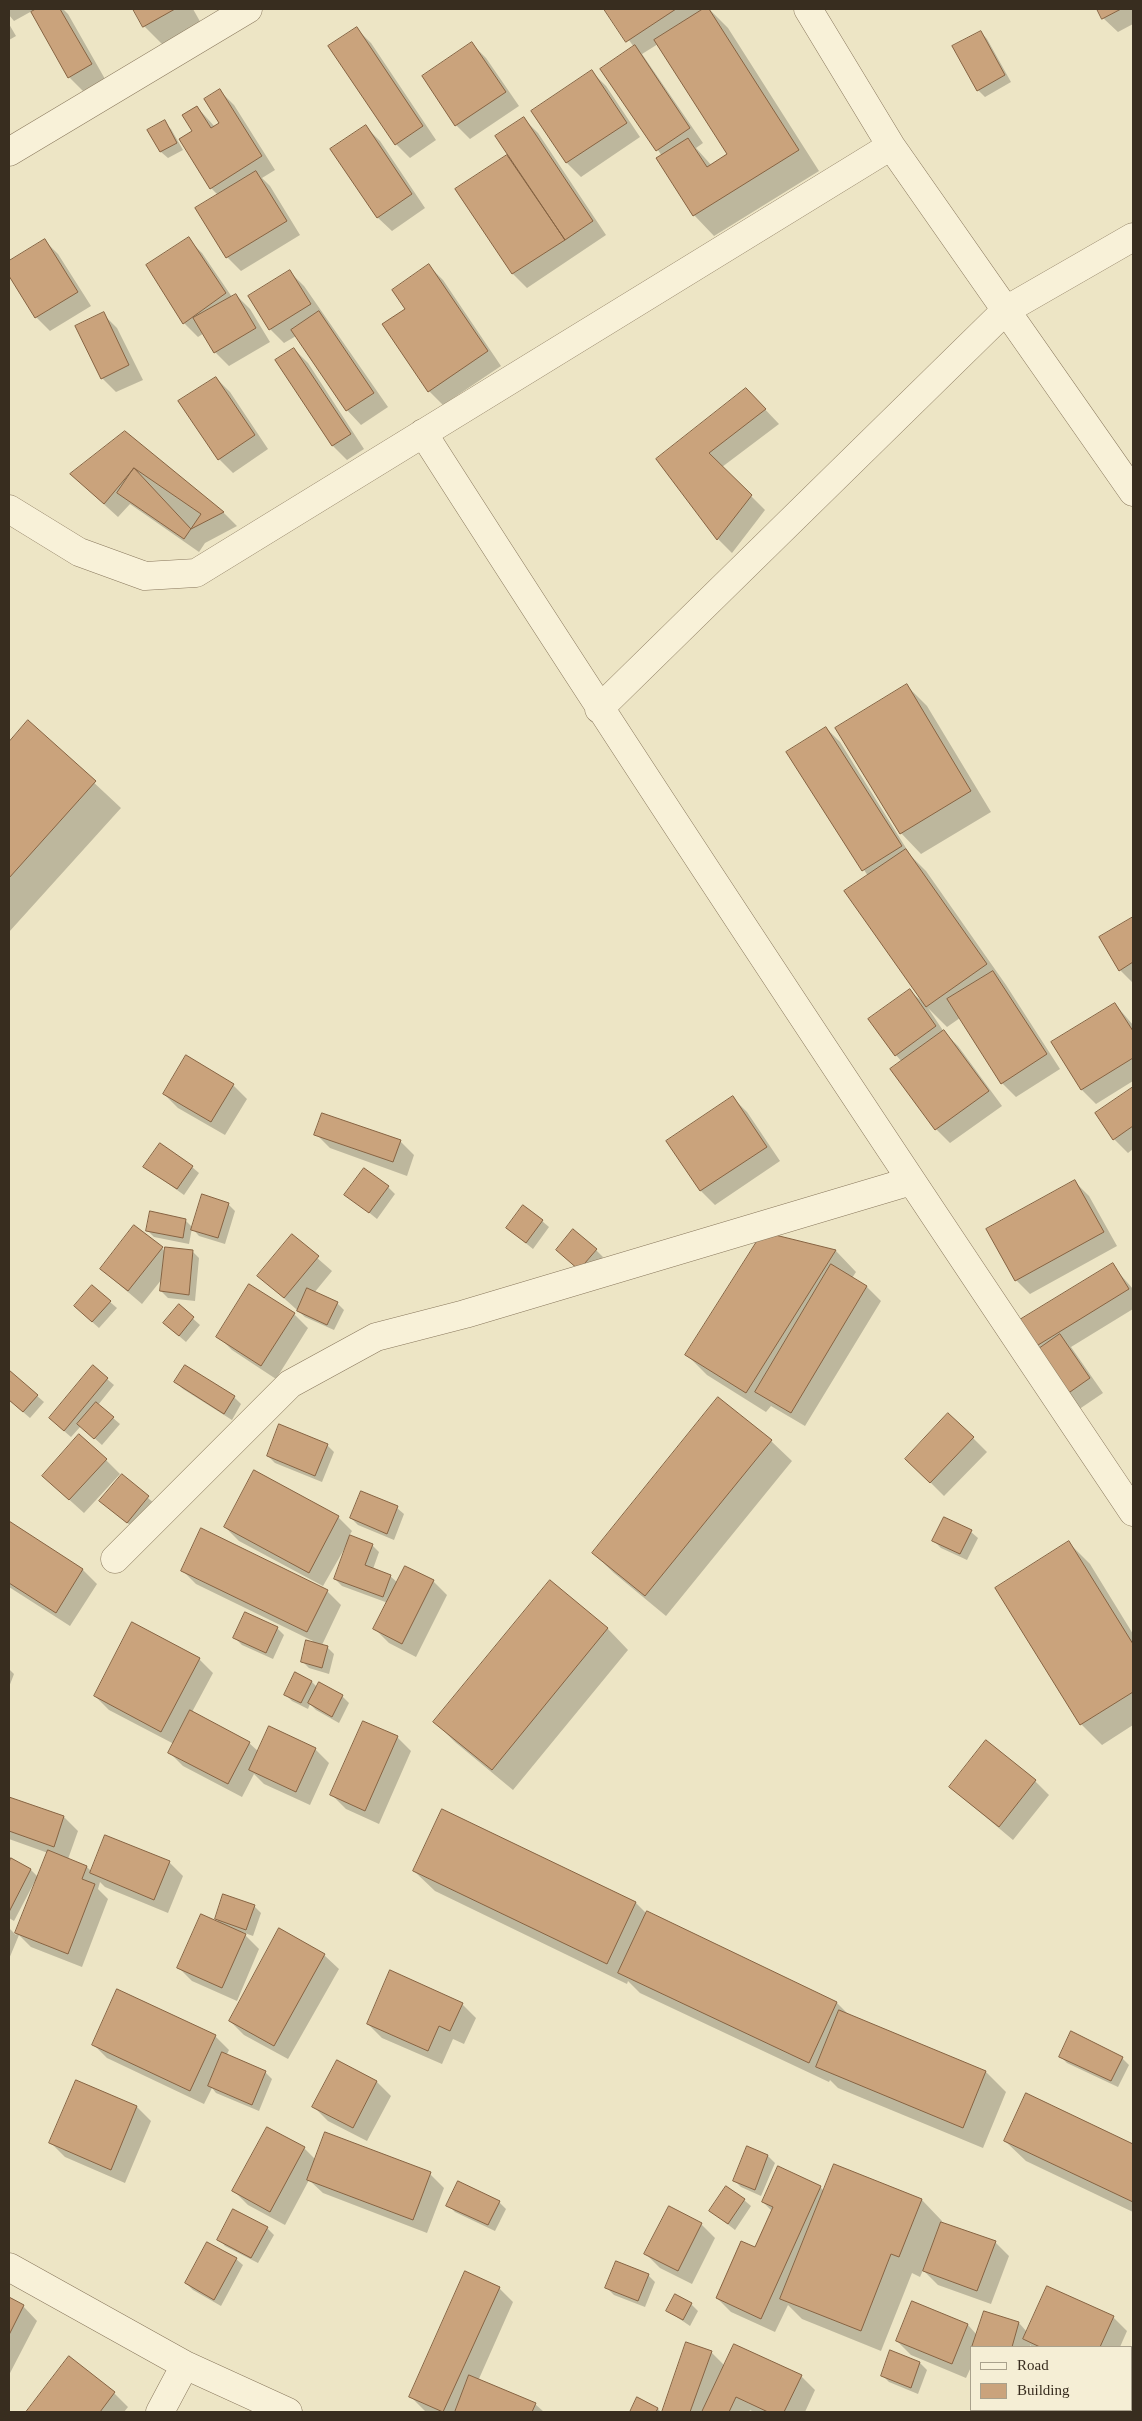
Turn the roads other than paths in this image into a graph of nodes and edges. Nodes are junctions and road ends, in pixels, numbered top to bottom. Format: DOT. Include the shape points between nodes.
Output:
graph roads {
  1 [pos="248,9"];
  2 [pos="808,9"];
  3 [pos="891,146"];
  4 [pos="9,152"];
  5 [pos="1133,237"];
  6 [pos="1006,310"];
  7 [pos="423,433"];
  8 [pos="1133,492"];
  9 [pos="9,509"];
  10 [pos="599,709"];
  11 [pos="911,1181"];
  12 [pos="1133,1512"];
  13 [pos="115,1559"];
  14 [pos="9,2267"];
  15 [pos="184,2365"];
  16 [pos="160,2412"];
  17 [pos="288,2412"];
  1 -- 4 [label="street"];
  2 -- 3 [label="street"];
  3 -- 6 [label="street"];
  3 -- 7 [label="street"];
  5 -- 6 [label="street"];
  6 -- 8 [label="street"];
  6 -- 10 [label="street"];
  7 -- 9 [label="street" via="196,573 145,576 79,552"];
  7 -- 10 [label="street"];
  10 -- 11 [label="street"];
  11 -- 12 [label="street"];
  11 -- 13 [label="street" via="465,1314 376,1337 290,1384"];
  14 -- 15 [label="street"];
  15 -- 16 [label="street"];
  15 -- 17 [label="street"];
}
